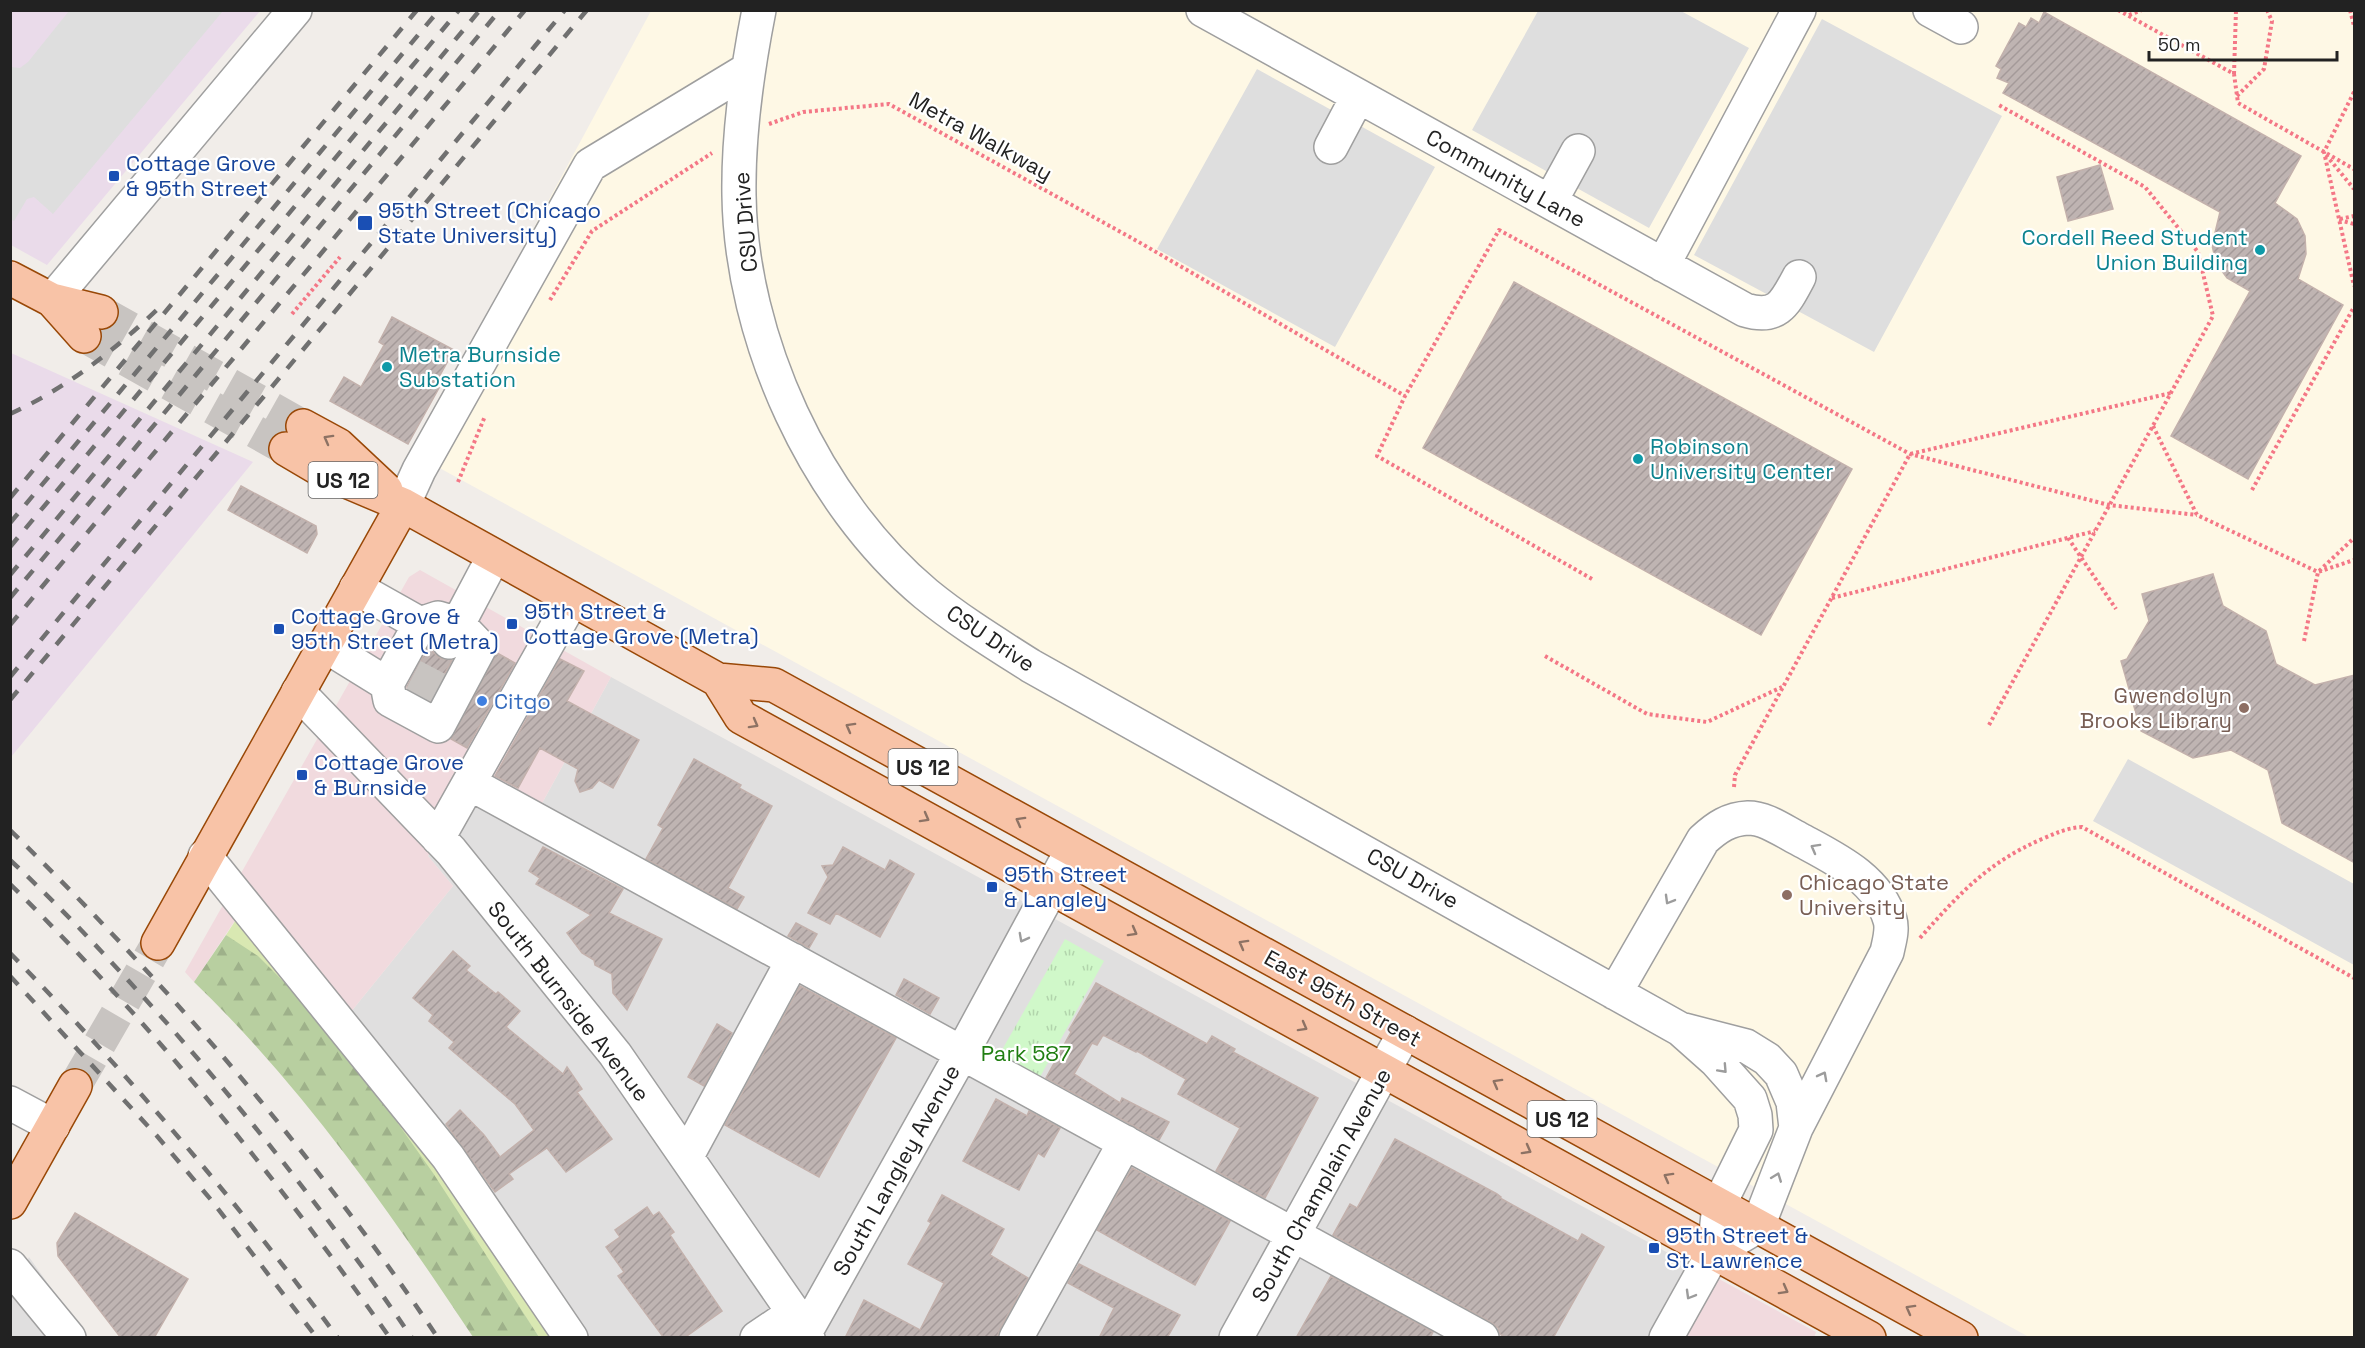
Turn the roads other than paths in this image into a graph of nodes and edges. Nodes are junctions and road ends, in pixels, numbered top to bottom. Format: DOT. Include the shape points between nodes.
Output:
graph roads {
  1 [pos="295,10"];
  2 [pos="759,10"];
  3 [pos="1203,10"];
  4 [pos="1799,10"];
  5 [pos="1930,10"];
  6 [pos="1961,27"];
  7 [pos="747,69"];
  8 [pos="1358,96"];
  9 [pos="1331,147"];
  10 [pos="1578,151"];
  11 [pos="1550,202"];
  12 [pos="1663,264"];
  13 [pos="1799,277"];
  14 [pos="10,278"];
  15 [pos="52,300"];
  16 [pos="92,324"];
  17 [pos="294,437"];
  18 [pos="403,506"];
  19 [pos="494,556"];
  20 [pos="356,588"];
  21 [pos="572,600"];
  22 [pos="420,624"];
  23 [pos="454,633"];
  24 [pos="324,645"];
  25 [pos="718,680"];
  26 [pos="387,684"];
  27 [pos="298,692"];
  28 [pos="469,783"];
  29 [pos="438,838"];
  30 [pos="1072,850"];
  31 [pos="205,856"];
  32 [pos="1051,887"];
  33 [pos="158,943"];
  34 [pos="794,960"];
  35 [pos="1615,993"];
  36 [pos="1680,1029"];
  37 [pos="1406,1032"];
  38 [pos="962,1053"];
  39 [pos="1384,1072"];
  40 [pos="75,1086"];
  41 [pos="10,1103"];
  42 [pos="53,1126"];
  43 [pos="1796,1128"];
  44 [pos="1125,1142"];
  45 [pos="687,1156"];
  46 [pos="10,1202"];
  47 [pos="1719,1205"];
  48 [pos="1758,1226"];
  49 [pos="1294,1234"];
  50 [pos="1714,1252"];
  51 [pos="10,1266"];
  52 [pos="802,1328"];
  53 [pos="1449,1330"];
  54 [pos="69,1338"];
  55 [pos="571,1338"];
  56 [pos="757,1338"];
  57 [pos="1016,1338"];
  58 [pos="1236,1338"];
  59 [pos="1482,1338"];
  60 [pos="1666,1338"];
  61 [pos="1869,1338"];
  62 [pos="1961,1338"];
  1 -- 15 [label="street"];
  2 -- 7 [label="street, CSU Drive"];
  3 -- 8 [label="street, Community Lane"];
  4 -- 12 [label="street"];
  5 -- 6 [label="street"];
  7 -- 18 [label="street" via="590,165 419,470"];
  7 -- 35 [label="street, CSU Drive" via="739,196 754,309 792,414 849,511 883,551 925,593 1031,666"];
  8 -- 9 [label="street"];
  8 -- 11 [label="street, Community Lane"];
  10 -- 11 [label="street"];
  11 -- 12 [label="street, Community Lane"];
  12 -- 13 [label="street, Community Lane" via="1745,310 1758,313 1779,309"];
  14 -- 15 [label="main road"];
  15 -- 16 [label="main road"];
  17 -- 18 [label="main road, East 95th Street / US 12" via="338,445"];
  18 -- 19 [label="main road, East 95th Street / US 12"];
  18 -- 20 [label="main road"];
  19 -- 21 [label="main road, East 95th Street / US 12"];
  19 -- 23 [label="street"];
  20 -- 22 [label="street"];
  20 -- 24 [label="main road"];
  21 -- 25 [label="main road, East 95th Street / US 12"];
  21 -- 28 [label="street"];
  22 -- 23 [label="street" via="438,618"];
  22 -- 26 [label="street"];
  23 -- 26 [label="street" via="480,647 438,726 416,705 390,700"];
  24 -- 26 [label="street"];
  24 -- 27 [label="main road"];
  30 -- 25 [label="main road, East 95th Street / US 12, one-way" via="774,685"];
  25 -- 32 [label="main road, East 95th Street / US 12, one-way" via="741,717"];
  27 -- 29 [label="street, South Burnside Avenue"];
  27 -- 31 [label="main road"];
  28 -- 29 [label="street"];
  28 -- 34 [label="street"];
  29 -- 45 [label="street, South Burnside Avenue" via="615,1054"];
  30 -- 32 [label="street, South Langley Avenue"];
  37 -- 30 [label="main road, East 95th Street / US 12, one-way"];
  31 -- 33 [label="main road"];
  31 -- 55 [label="street" via="448,1157"];
  32 -- 38 [label="street, South Langley Avenue, one-way"];
  32 -- 39 [label="main road, East 95th Street / US 12, one-way"];
  34 -- 38 [label="street"];
  34 -- 45 [label="street"];
  35 -- 36 [label="street, CSU Drive"];
  43 -- 35 [label="street, one-way" via="1887,952 1891,937 1891,921 1877,893 1862,877 1768,823 1747,818 1717,826 1703,840"];
  36 -- 43 [label="street" via="1746,1046 1767,1059 1788,1088"];
  36 -- 47 [label="street, one-way" via="1750,1099 1755,1115 1756,1130"];
  37 -- 39 [label="street, South Champlain Avenue"];
  47 -- 37 [label="main road, East 95th Street / US 12, one-way"];
  38 -- 44 [label="street"];
  38 -- 52 [label="street, South Langley Avenue"];
  39 -- 49 [label="street, South Champlain Avenue"];
  39 -- 50 [label="main road, East 95th Street / US 12, one-way"];
  40 -- 42 [label="main road"];
  41 -- 42 [label="street"];
  42 -- 46 [label="main road"];
  48 -- 43 [label="street, one-way"];
  44 -- 49 [label="street"];
  44 -- 57 [label="street"];
  45 -- 52 [label="street, South Burnside Avenue"];
  47 -- 48 [label="main road, East 95th Street / US 12"];
  47 -- 50 [label="street"];
  48 -- 50 [label="street"];
  62 -- 48 [label="main road, East 95th Street / US 12, one-way"];
  49 -- 53 [label="street"];
  49 -- 58 [label="street, South Champlain Avenue"];
  50 -- 60 [label="street, one-way"];
  50 -- 61 [label="main road, East 95th Street / US 12, one-way"];
  51 -- 54 [label="street"];
  52 -- 56 [label="street, South Langley Avenue"];
  53 -- 59 [label="street"];
}
